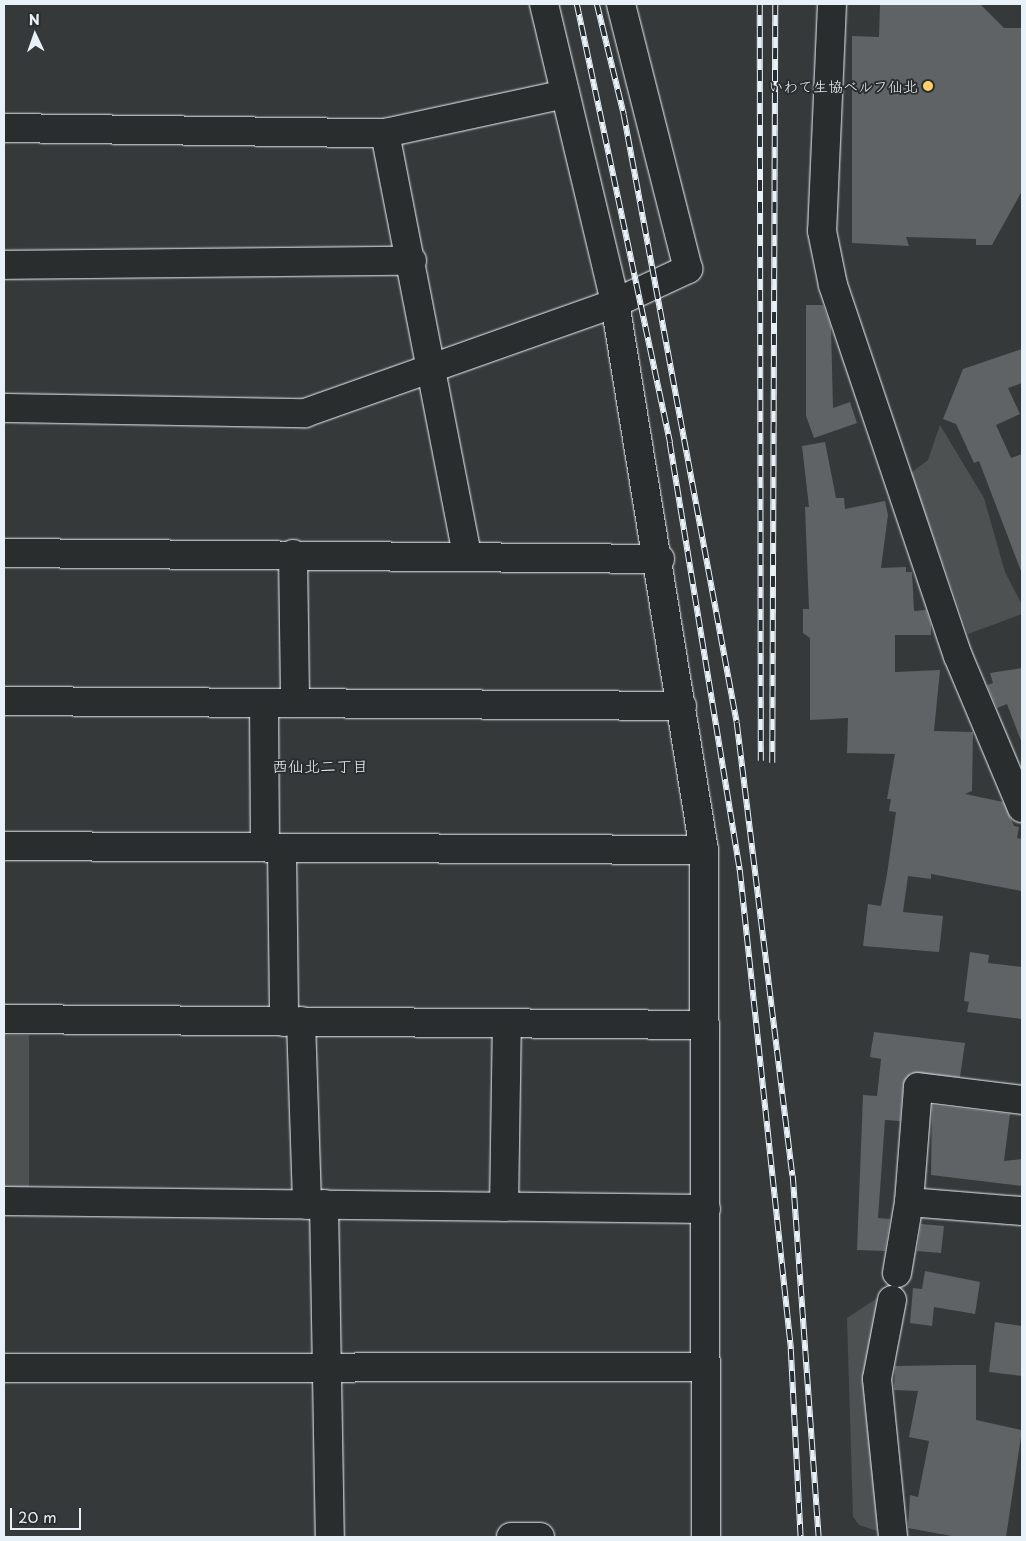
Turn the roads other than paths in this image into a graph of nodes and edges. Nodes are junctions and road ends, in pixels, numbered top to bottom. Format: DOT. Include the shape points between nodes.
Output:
graph roads {
  1 [pos="544,4"];
  2 [pos="621,4"];
  3 [pos="832,4"];
  4 [pos="565,94"];
  5 [pos="4,128"];
  6 [pos="385,133"];
  7 [pos="412,261"];
  8 [pos="4,265"];
  9 [pos="615,303"];
  10 [pos="434,367"];
  11 [pos="4,408"];
  12 [pos="4,553"];
  13 [pos="293,554"];
  14 [pos="467,554"];
  15 [pos="660,559"];
  16 [pos="4,700"];
  17 [pos="264,703"];
  18 [pos="295,703"];
  19 [pos="682,706"];
  20 [pos="1022,808"];
  21 [pos="4,846"];
  22 [pos="274,848"];
  23 [pos="704,850"];
  24 [pos="4,1019"];
  25 [pos="292,1021"];
  26 [pos="506,1025"];
  27 [pos="705,1025"];
  28 [pos="1022,1100"];
  29 [pos="4,1201"];
  30 [pos="909,1202"];
  31 [pos="316,1205"];
  32 [pos="504,1207"];
  33 [pos="706,1209"];
  34 [pos="1022,1211"];
  35 [pos="897,1273"];
  36 [pos="892,1300"];
  37 [pos="706,1367"];
  38 [pos="4,1368"];
  39 [pos="327,1368"];
  40 [pos="330,1537"];
  41 [pos="511,1537"];
  42 [pos="524,1537"];
  43 [pos="540,1537"];
  44 [pos="706,1537"];
  45 [pos="893,1537"];
  1 -- 4 [label="street"];
  2 -- 9 [label="street" via="688,269"];
  3 -- 20 [label="street" via="822,231 833,285 958,656"];
  4 -- 6 [label="street"];
  4 -- 9 [label="street"];
  5 -- 6 [label="street"];
  6 -- 7 [label="street"];
  7 -- 8 [label="street"];
  7 -- 10 [label="street"];
  9 -- 10 [label="street"];
  9 -- 15 [label="street"];
  10 -- 11 [label="street" via="305,413"];
  10 -- 14 [label="street"];
  12 -- 13 [label="street"];
  13 -- 14 [label="street"];
  13 -- 18 [label="street"];
  14 -- 15 [label="street"];
  15 -- 19 [label="street"];
  16 -- 17 [label="street"];
  17 -- 18 [label="street"];
  17 -- 22 [label="street"];
  18 -- 19 [label="street"];
  19 -- 23 [label="street"];
  21 -- 22 [label="street"];
  22 -- 23 [label="street"];
  22 -- 25 [label="street"];
  23 -- 27 [label="street"];
  24 -- 25 [label="street"];
  25 -- 26 [label="street"];
  25 -- 31 [label="street"];
  26 -- 27 [label="street"];
  26 -- 32 [label="street"];
  27 -- 33 [label="street"];
  28 -- 30 [label="street" via="918,1087"];
  29 -- 31 [label="street"];
  30 -- 34 [label="street"];
  30 -- 35 [label="street"];
  31 -- 32 [label="street"];
  31 -- 39 [label="street"];
  32 -- 33 [label="street"];
  33 -- 37 [label="street"];
  36 -- 45 [label="street" via="877,1379"];
  37 -- 39 [label="street"];
  37 -- 44 [label="street"];
  38 -- 39 [label="street"];
  39 -- 40 [label="street"];
  41 -- 42 [label="street"];
  42 -- 43 [label="street"];
}
